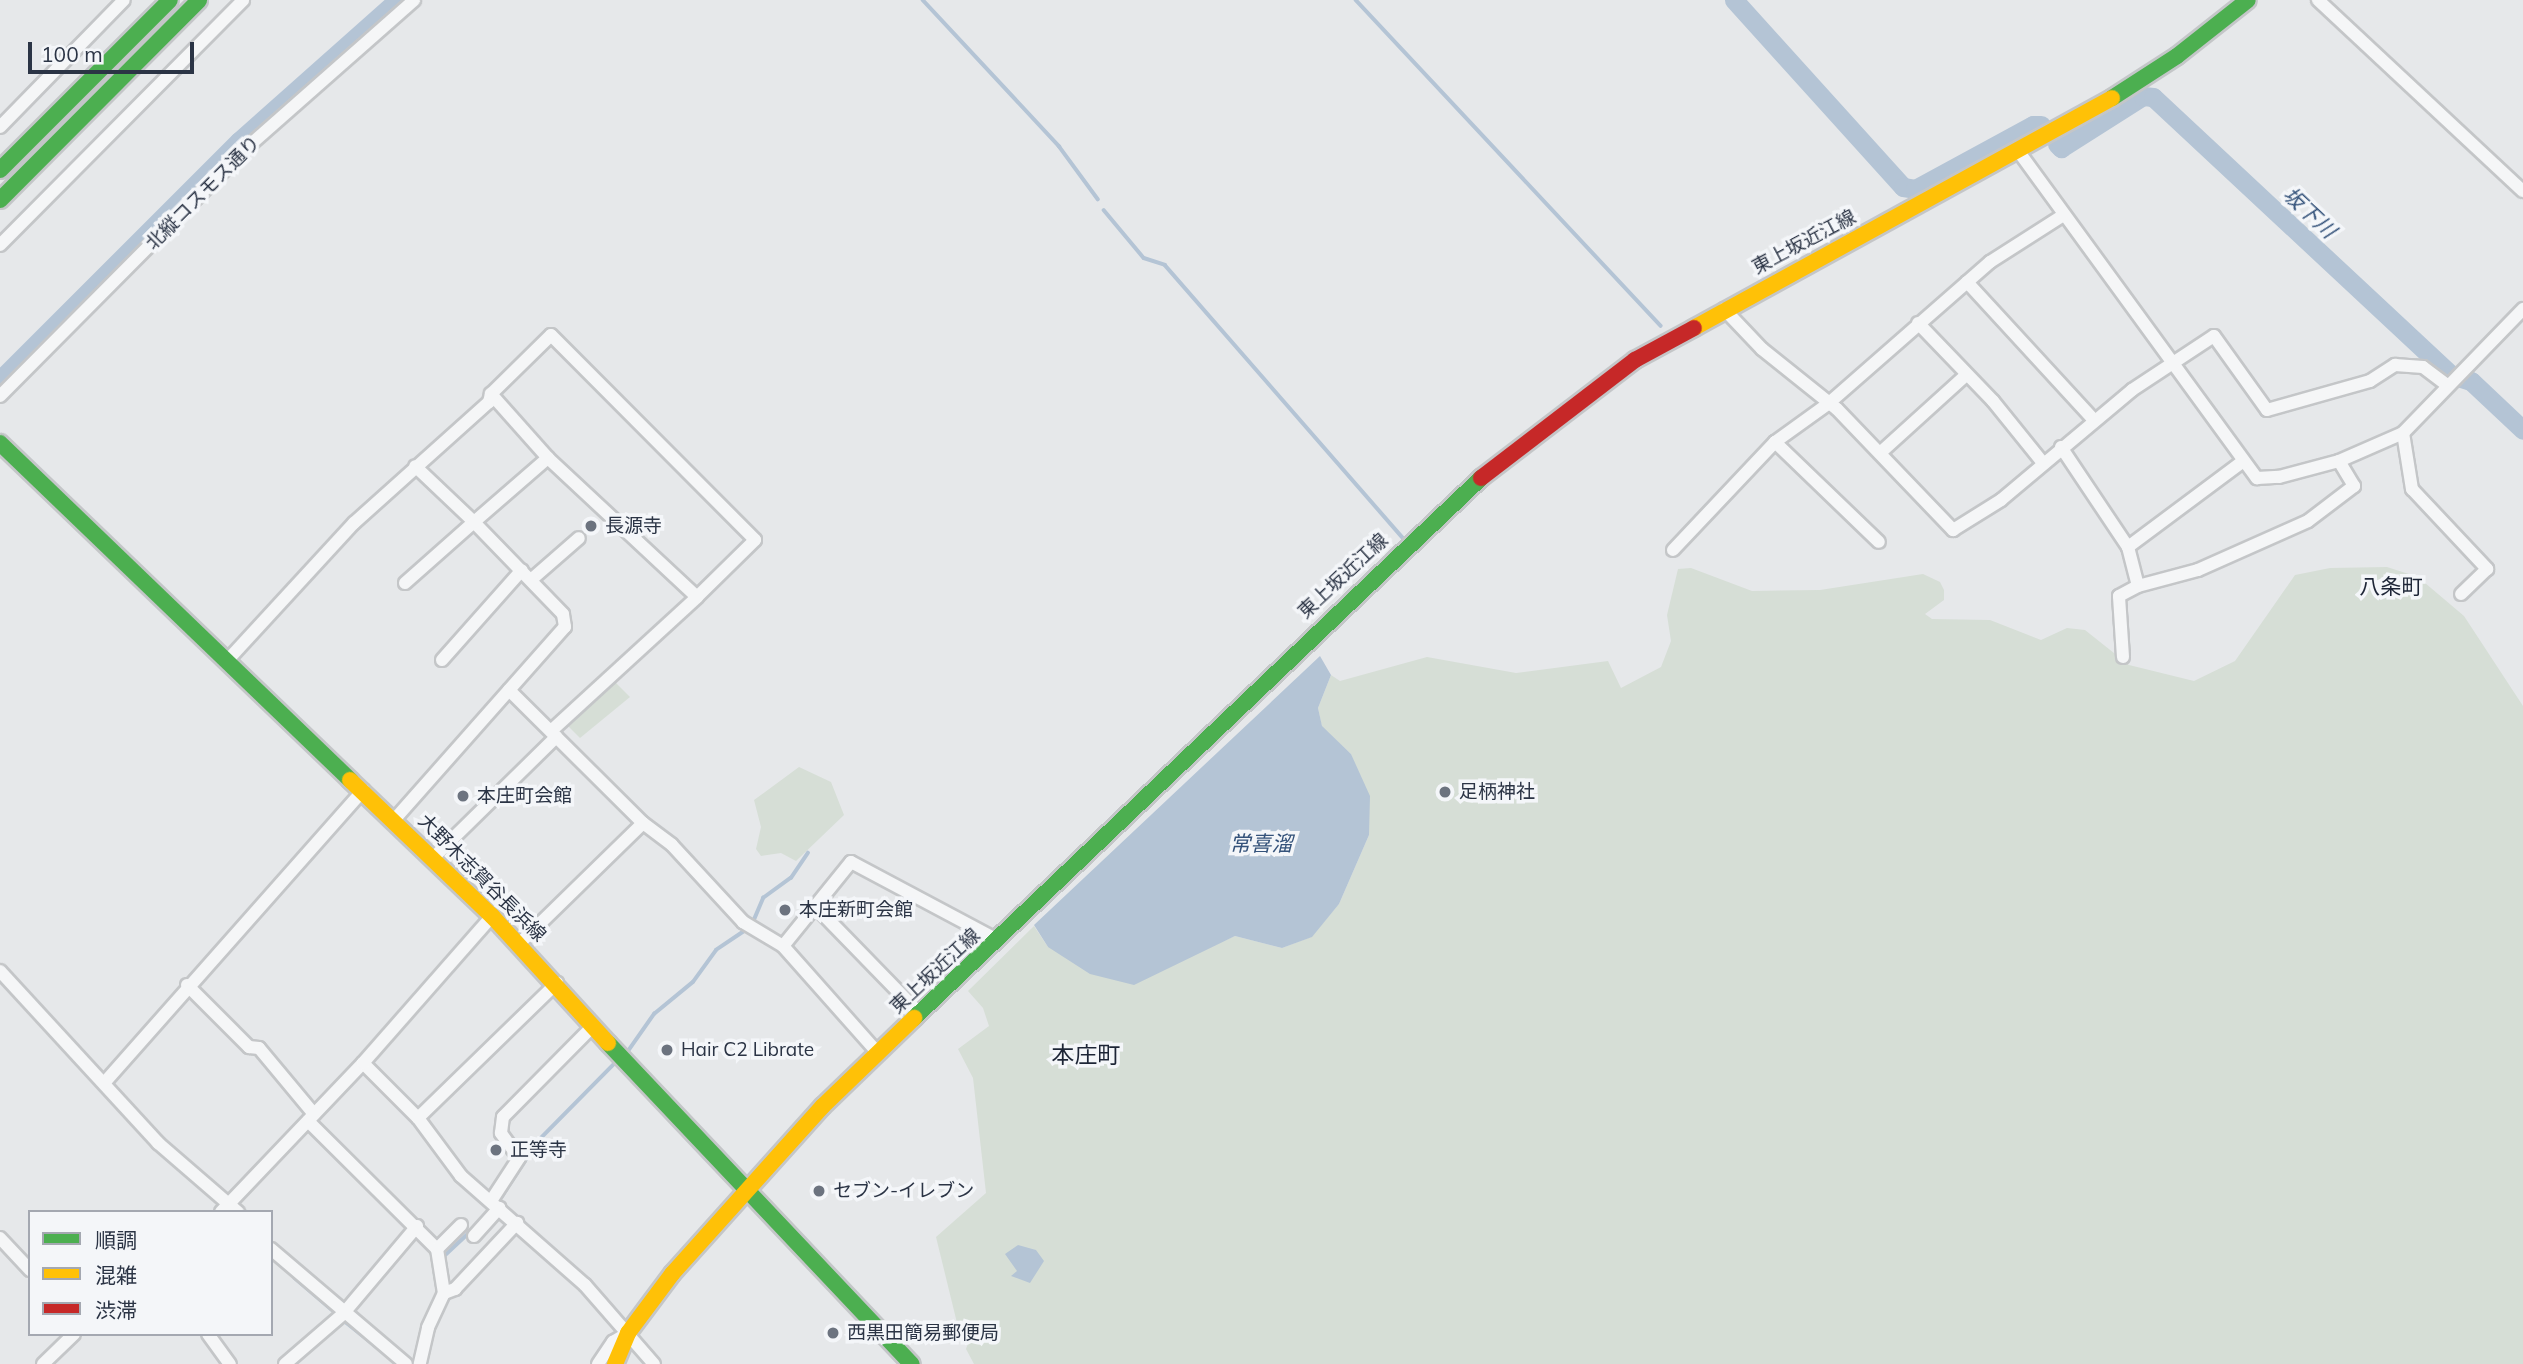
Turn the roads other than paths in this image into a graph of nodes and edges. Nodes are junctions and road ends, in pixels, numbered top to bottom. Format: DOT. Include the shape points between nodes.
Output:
graph roads {
  1 [pos="124,0"];
  2 [pos="170,0"];
  3 [pos="199,0"];
  4 [pos="243,0"];
  5 [pos="414,0"];
  6 [pos="2248,0"];
  7 [pos="2318,0"];
  8 [pos="0,127"];
  9 [pos="2019,152"];
  10 [pos="0,170"];
  11 [pos="2523,191"];
  12 [pos="0,200"];
  13 [pos="2062,216"];
  14 [pos="0,245"];
  15 [pos="1967,282"];
  16 [pos="1724,309"];
  17 [pos="2523,309"];
  18 [pos="1918,324"];
  19 [pos="2174,362"];
  20 [pos="1966,375"];
  21 [pos="2454,379"];
  22 [pos="491,394"];
  23 [pos="0,396"];
  24 [pos="1829,403"];
  25 [pos="2094,420"];
  26 [pos="2403,433"];
  27 [pos="1775,442"];
  28 [pos="0,443"];
  29 [pos="2061,447"];
  30 [pos="1880,453"];
  31 [pos="548,458"];
  32 [pos="2339,461"];
  33 [pos="2242,462"];
  34 [pos="2043,463"];
  35 [pos="415,466"];
  36 [pos="474,522"];
  37 [pos="579,538"];
  38 [pos="1880,542"];
  39 [pos="2128,547"];
  40 [pos="1673,550"];
  41 [pos="522,570"];
  42 [pos="532,579"];
  43 [pos="405,583"];
  44 [pos="2138,586"];
  45 [pos="2461,594"];
  46 [pos="697,597"];
  47 [pos="2123,657"];
  48 [pos="442,660"];
  49 [pos="226,662"];
  50 [pos="509,690"];
  51 [pos="553,734"];
  52 [pos="363,790"];
  53 [pos="394,820"];
  54 [pos="643,823"];
  55 [pos="433,858"];
  56 [pos="815,906"];
  57 [pos="492,916"];
  58 [pos="999,940"];
  59 [pos="519,944"];
  60 [pos="783,946"];
  61 [pos="0,971"];
  62 [pos="557,983"];
  63 [pos="187,985"];
  64 [pos="920,1014"];
  65 [pos="594,1025"];
  66 [pos="878,1053"];
  67 [pos="363,1063"];
  68 [pos="105,1082"];
  69 [pos="311,1117"];
  70 [pos="418,1118"];
  71 [pos="744,1191"];
  72 [pos="495,1204"];
  73 [pos="229,1209"];
  74 [pos="517,1223"];
  75 [pos="461,1225"];
  76 [pos="417,1226"];
  77 [pos="474,1236"];
  78 [pos="0,1238"];
  79 [pos="437,1249"];
  80 [pos="273,1251"];
  81 [pos="28,1268"];
  82 [pos="447,1293"];
  83 [pos="341,1315"];
  84 [pos="628,1333"];
  85 [pos="72,1336"];
  86 [pos="209,1336"];
  87 [pos="43,1364"];
  88 [pos="230,1364"];
  89 [pos="285,1364"];
  90 [pos="406,1364"];
  91 [pos="420,1364"];
  92 [pos="598,1364"];
  93 [pos="615,1364"];
  94 [pos="654,1364"];
  95 [pos="912,1364"];
  1 -- 8 [label="street"];
  2 -- 10 [label="main road"];
  3 -- 12 [label="main road"];
  4 -- 14 [label="street"];
  5 -- 23 [label="street, 北縦コスモス通り" via="243,151"];
  6 -- 9 [label="main road, 東上坂近江線" via="2154,71"];
  7 -- 11 [label="street"];
  9 -- 13 [label="street"];
  9 -- 16 [label="main road, 東上坂近江線"];
  13 -- 15 [label="street" via="2015,243"];
  13 -- 19 [label="street"];
  15 -- 18 [label="street"];
  15 -- 25 [label="street"];
  16 -- 24 [label="street" via="1762,349"];
  16 -- 58 [label="main road, 東上坂近江線" via="1635,360 1505,456 1180,760"];
  17 -- 21 [label="street"];
  18 -- 20 [label="street"];
  18 -- 24 [label="street"];
  19 -- 21 [label="street" via="2214,336 2267,410 2370,381 2395,365 2423,367"];
  19 -- 25 [label="street"];
  19 -- 33 [label="street"];
  20 -- 30 [label="street"];
  20 -- 34 [label="street"];
  21 -- 26 [label="street"];
  22 -- 31 [label="street"];
  22 -- 35 [label="street" via="489,402"];
  22 -- 46 [label="street" via="551,335 755,540"];
  24 -- 27 [label="street"];
  24 -- 30 [label="street"];
  25 -- 29 [label="street"];
  26 -- 32 [label="street"];
  26 -- 45 [label="street" via="2418,498 2487,569"];
  27 -- 38 [label="street"];
  27 -- 40 [label="street"];
  28 -- 49 [label="main road, 大野木志賀谷長浜線"];
  29 -- 34 [label="street"];
  29 -- 39 [label="street"];
  30 -- 34 [label="street" via="1953,530 2001,500"];
  31 -- 36 [label="street"];
  31 -- 46 [label="street"];
  32 -- 33 [label="street" via="2257,478"];
  32 -- 44 [label="street" via="2354,486 2308,521 2198,570"];
  33 -- 39 [label="street"];
  35 -- 36 [label="street"];
  35 -- 49 [label="street" via="354,523"];
  36 -- 41 [label="street"];
  36 -- 43 [label="street"];
  37 -- 42 [label="street"];
  39 -- 44 [label="street"];
  41 -- 42 [label="street"];
  41 -- 48 [label="street"];
  42 -- 50 [label="street" via="567,622"];
  44 -- 47 [label="street" via="2119,596"];
  46 -- 51 [label="street"];
  49 -- 52 [label="main road, 大野木志賀谷長浜線"];
  50 -- 51 [label="street"];
  50 -- 53 [label="street"];
  51 -- 54 [label="street"];
  51 -- 55 [label="street"];
  52 -- 53 [label="main road, 大野木志賀谷長浜線"];
  52 -- 63 [label="street"];
  53 -- 55 [label="main road, 大野木志賀谷長浜線"];
  54 -- 59 [label="street"];
  54 -- 60 [label="street" via="672,845 743,922"];
  55 -- 57 [label="main road, 大野木志賀谷長浜線"];
  56 -- 58 [label="street" via="851,862"];
  56 -- 60 [label="street"];
  56 -- 64 [label="street"];
  57 -- 59 [label="main road, 大野木志賀谷長浜線"];
  57 -- 67 [label="street"];
  58 -- 64 [label="main road, 東上坂近江線"];
  59 -- 62 [label="main road, 大野木志賀谷長浜線"];
  60 -- 66 [label="street"];
  61 -- 68 [label="street"];
  62 -- 65 [label="main road, 大野木志賀谷長浜線"];
  62 -- 70 [label="street"];
  63 -- 68 [label="street"];
  63 -- 69 [label="street" via="249,1047 259,1048"];
  64 -- 66 [label="main road, 東上坂近江線"];
  65 -- 71 [label="main road, 大野木志賀谷長浜線"];
  65 -- 72 [label="street" via="503,1117 501,1133 519,1158"];
  66 -- 71 [label="main road, 東上坂近江線"];
  67 -- 69 [label="street"];
  67 -- 70 [label="street"];
  68 -- 73 [label="street" via="158,1143"];
  69 -- 73 [label="street"];
  69 -- 76 [label="street"];
  70 -- 72 [label="street" via="460,1176"];
  71 -- 84 [label="main road, 東上坂近江線"];
  71 -- 95 [label="main road, 大野木志賀谷長浜線"];
  72 -- 74 [label="street"];
  72 -- 77 [label="street"];
  74 -- 82 [label="street"];
  74 -- 84 [label="street" via="585,1285"];
  75 -- 79 [label="street"];
  76 -- 79 [label="street"];
  76 -- 83 [label="street"];
  78 -- 81 [label="street"];
  79 -- 82 [label="street"];
  80 -- 83 [label="street"];
  82 -- 91 [label="street" via="428,1328"];
  83 -- 89 [label="street"];
  83 -- 90 [label="street"];
  84 -- 92 [label="street" via="613,1342"];
  84 -- 93 [label="main road, 東上坂近江線"];
  84 -- 94 [label="street"];
  85 -- 87 [label="street"];
  86 -- 88 [label="street"];
}
